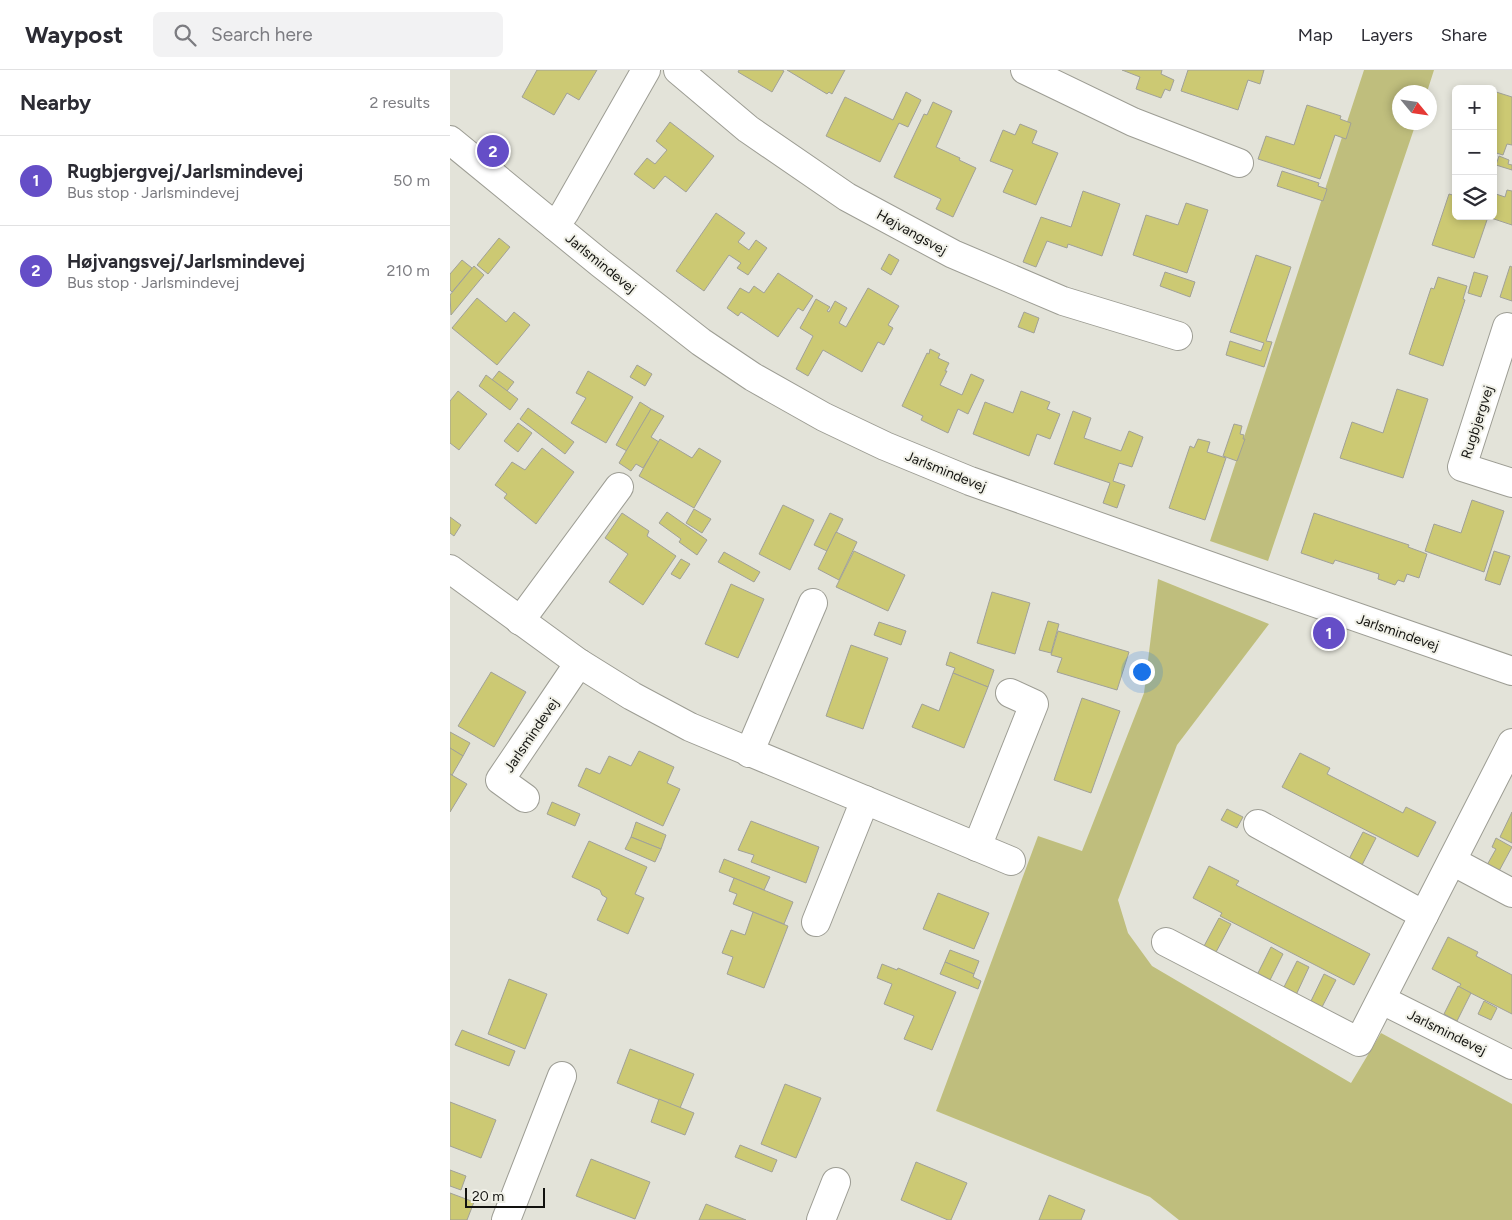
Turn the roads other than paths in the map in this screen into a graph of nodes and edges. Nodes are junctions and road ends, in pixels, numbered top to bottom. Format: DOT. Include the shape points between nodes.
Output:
graph roads {
  1 [pos="646,70"];
  2 [pos="678,70"];
  3 [pos="1025,70"];
  4 [pos="450,140"];
  5 [pos="1239,163"];
  6 [pos="555,226"];
  7 [pos="1507,327"];
  8 [pos="1178,336"];
  9 [pos="1512,483"];
  10 [pos="619,487"];
  11 [pos="450,569"];
  12 [pos="813,603"];
  13 [pos="520,621"];
  14 [pos="579,663"];
  15 [pos="1512,671"];
  16 [pos="1010,693"];
  17 [pos="1512,743"];
  18 [pos="749,753"];
  19 [pos="525,798"];
  20 [pos="865,800"];
  21 [pos="1258,824"];
  22 [pos="977,846"];
  23 [pos="1011,861"];
  24 [pos="1452,861"];
  25 [pos="1512,893"];
  26 [pos="1424,916"];
  27 [pos="816,922"];
  28 [pos="1166,942"];
  29 [pos="1382,1000"];
  30 [pos="1512,1064"];
  31 [pos="562,1076"];
  32 [pos="836,1182"];
  33 [pos="506,1220"];
  34 [pos="821,1220"];
  1 -- 6 [label="street"];
  2 -- 8 [label="street, Højvangsvej" via="748,129 847,197 953,254 1063,301"];
  3 -- 5 [label="street" via="1133,122"];
  4 -- 6 [label="street, Jarlsmindevej"];
  6 -- 15 [label="street, Jarlsmindevej" via="701,342 753,377 824,417 885,446 1052,511"];
  7 -- 9 [label="street, Rugbjergvej" via="1462,467"];
  10 -- 13 [label="street"];
  11 -- 13 [label="street"];
  12 -- 18 [label="street"];
  13 -- 14 [label="street"];
  14 -- 18 [label="street" via="690,727"];
  14 -- 19 [label="street, Jarlsmindevej" via="500,780"];
  16 -- 22 [label="street" via="1034,704"];
  17 -- 24 [label="street"];
  18 -- 20 [label="street"];
  20 -- 22 [label="street"];
  20 -- 27 [label="street"];
  21 -- 26 [label="street"];
  22 -- 23 [label="street"];
  24 -- 25 [label="street"];
  24 -- 26 [label="street"];
  26 -- 29 [label="street"];
  28 -- 29 [label="street" via="1360,1042"];
  29 -- 30 [label="street, Jarlsmindevej"];
  31 -- 33 [label="street"];
  32 -- 34 [label="street"];
}
